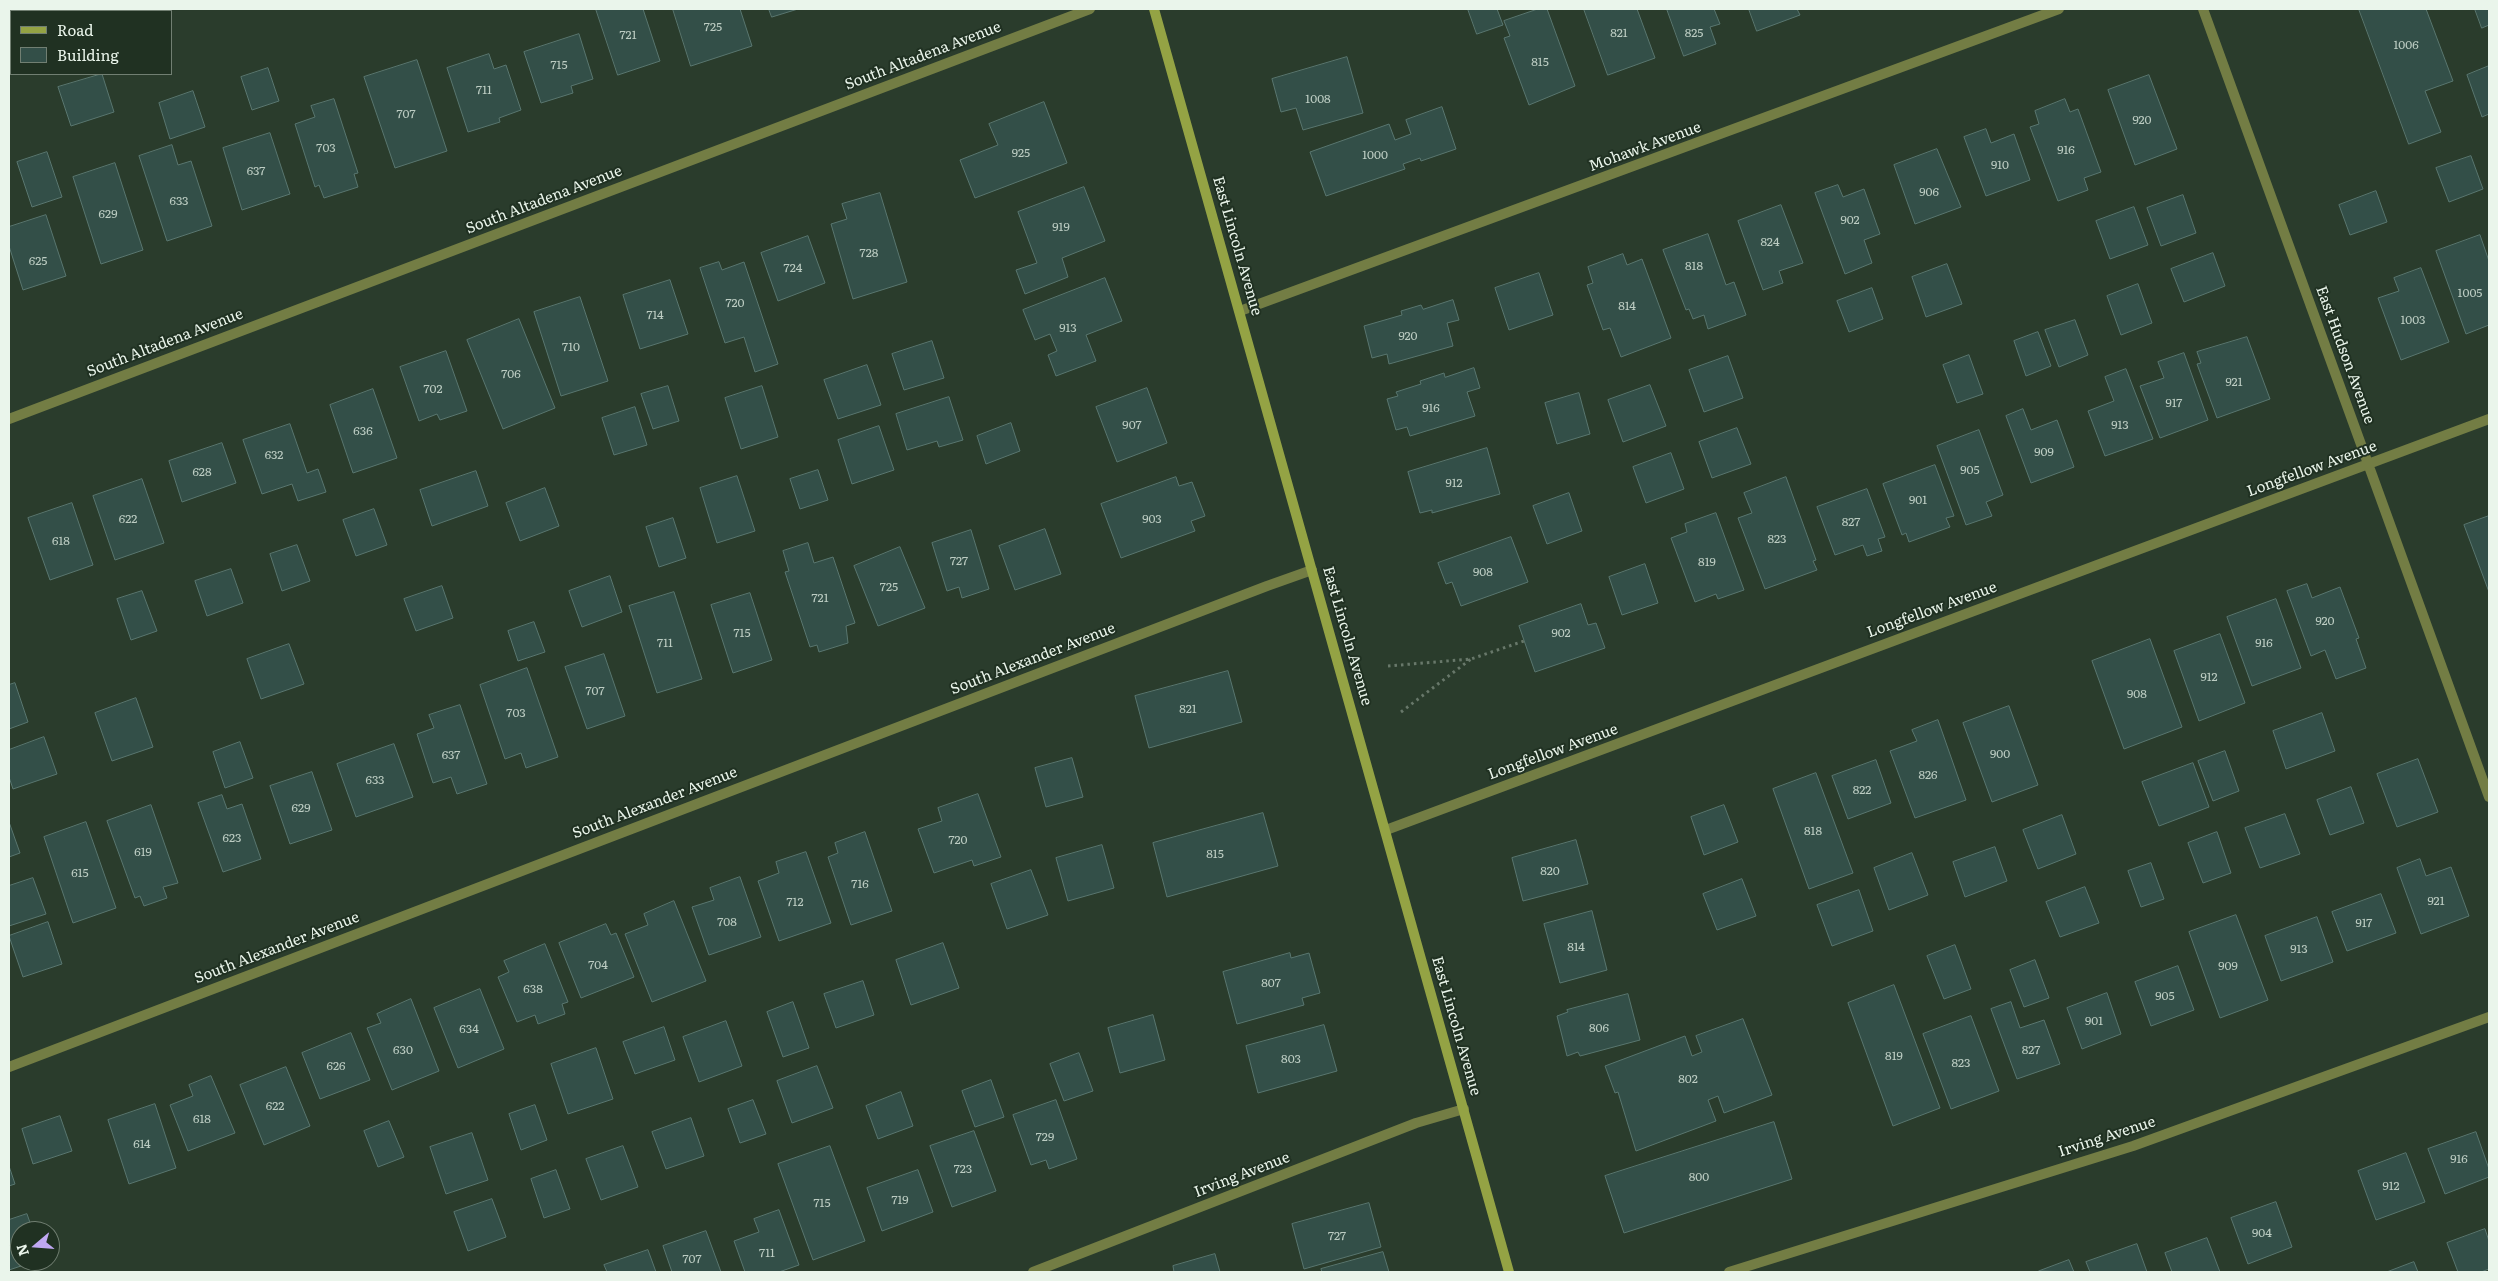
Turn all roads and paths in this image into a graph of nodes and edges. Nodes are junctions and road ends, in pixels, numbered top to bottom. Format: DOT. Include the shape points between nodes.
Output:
graph roads {
  1 [pos="1090,9"];
  2 [pos="1154,9"];
  3 [pos="2059,9"];
  4 [pos="2204,9"];
  5 [pos="1240,311"];
  6 [pos="9,419"];
  7 [pos="2489,419"];
  8 [pos="2369,464"];
  9 [pos="1312,570"];
  10 [pos="1524,641"];
  11 [pos="1471,659"];
  12 [pos="1388,666"];
  13 [pos="1401,712"];
  14 [pos="2489,797"];
  15 [pos="1386,830"];
  16 [pos="2489,1017"];
  17 [pos="9,1067"];
  18 [pos="1464,1109"];
  19 [pos="1033,1272"];
  20 [pos="1509,1272"];
  21 [pos="1729,1272"];
  1 -- 6 [label="street, South Altadena Avenue"];
  2 -- 5 [label="street, East Lincoln Avenue"];
  3 -- 5 [label="street, Mohawk Avenue"];
  4 -- 8 [label="street, East Hudson Avenue"];
  5 -- 9 [label="street, East Lincoln Avenue"];
  7 -- 8 [label="street, Longfellow Avenue"];
  8 -- 14 [label="street, East Hudson Avenue"];
  8 -- 15 [label="street, Longfellow Avenue"];
  9 -- 15 [label="street, East Lincoln Avenue"];
  9 -- 17 [label="street, South Alexander Avenue"];
  10 -- 11 [label="path"];
  11 -- 12 [label="path"];
  11 -- 13 [label="path"];
  15 -- 18 [label="street, East Lincoln Avenue"];
  16 -- 21 [label="street, Irving Avenue" via="2133,1146"];
  18 -- 19 [label="street, Irving Avenue" via="1416,1123"];
  18 -- 20 [label="street, East Lincoln Avenue"];
}
